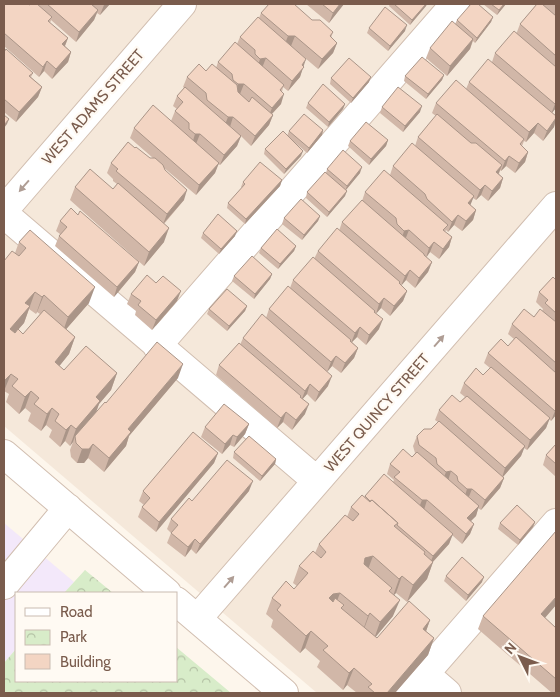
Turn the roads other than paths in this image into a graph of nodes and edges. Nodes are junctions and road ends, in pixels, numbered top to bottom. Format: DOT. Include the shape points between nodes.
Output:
graph roads {
  1 [pos="182,4"];
  2 [pos="456,4"];
  3 [pos="556,206"];
  4 [pos="4,210"];
  5 [pos="4,214"];
  6 [pos="157,346"];
  7 [pos="4,454"];
  8 [pos="317,481"];
  9 [pos="68,508"];
  10 [pos="556,524"];
  11 [pos="4,585"];
  12 [pos="166,592"];
  13 [pos="178,603"];
  14 [pos="197,619"];
  15 [pos="417,684"];
  16 [pos="284,693"];
  17 [pos="447,693"];
  1 -- 4 [label="street, WEST ADAMS STREET, one-way"];
  2 -- 6 [label="street"];
  8 -- 3 [label="street, WEST QUINCY STREET, one-way"];
  5 -- 6 [label="street"];
  6 -- 8 [label="street"];
  7 -- 9 [label="street"];
  14 -- 8 [label="street, WEST QUINCY STREET, one-way"];
  9 -- 11 [label="street"];
  9 -- 12 [label="street"];
  10 -- 15 [label="street"];
  13 -- 14 [label="street"];
  14 -- 16 [label="street"];
  15 -- 17 [label="street"];
}
